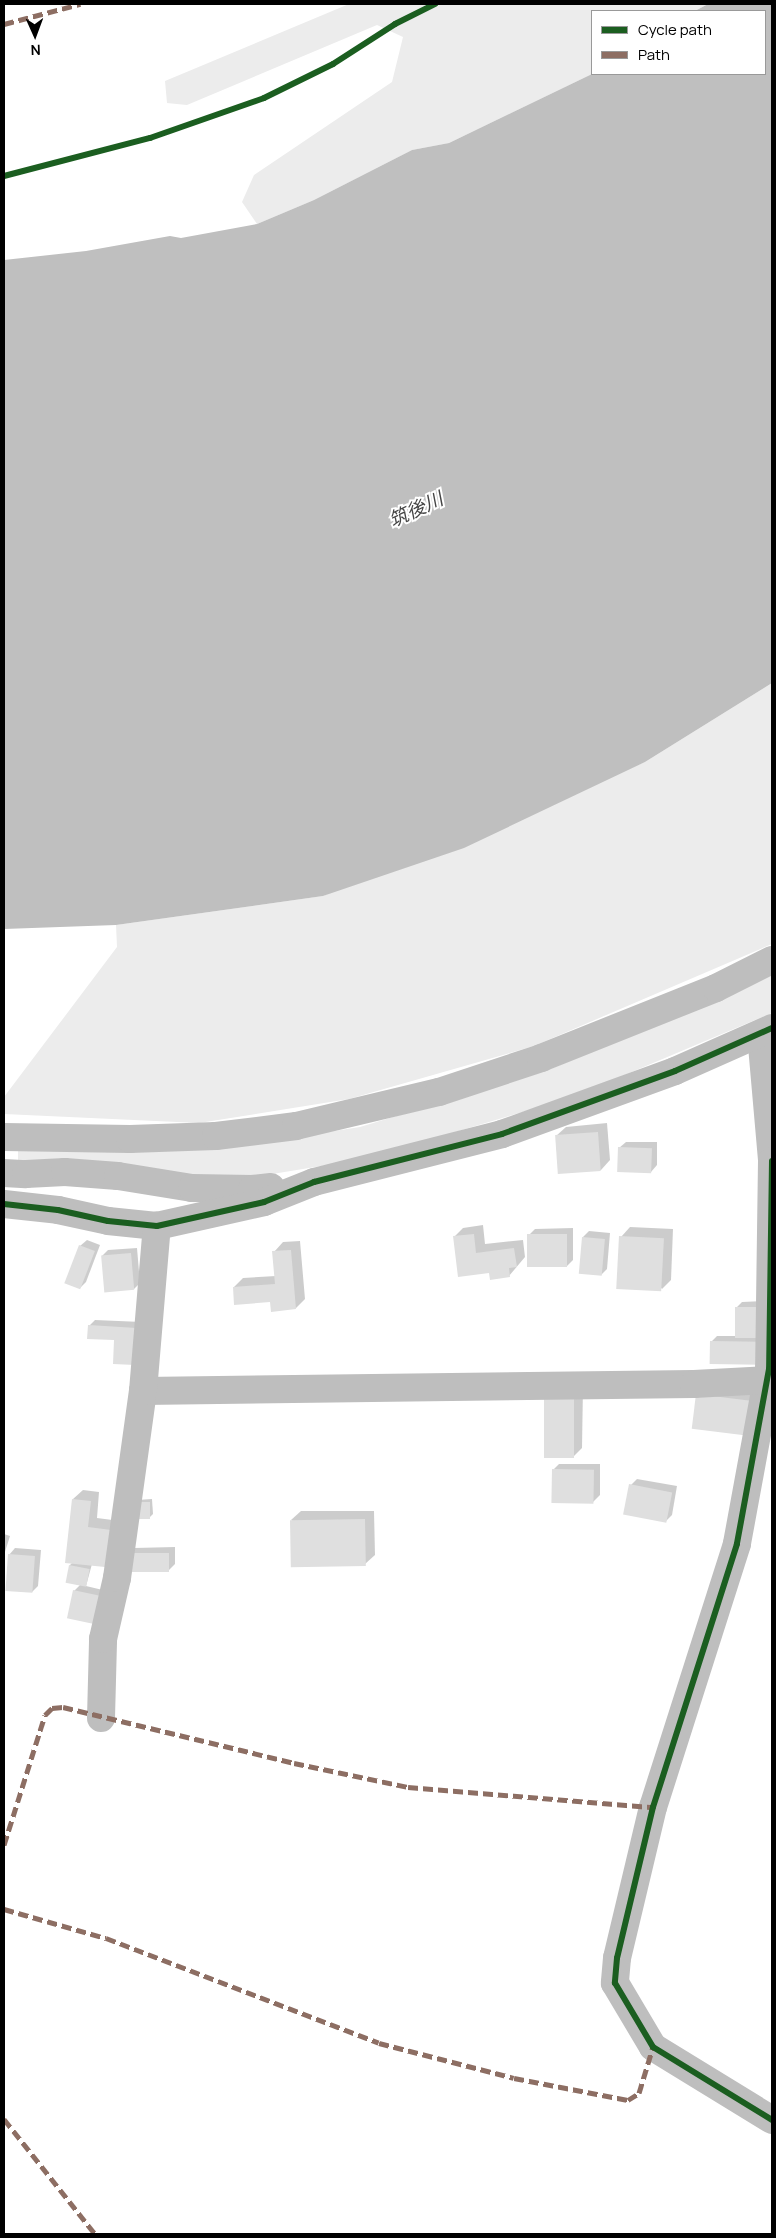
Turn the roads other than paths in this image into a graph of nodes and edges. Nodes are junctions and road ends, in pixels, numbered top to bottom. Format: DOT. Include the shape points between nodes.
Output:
graph roads {
  1 [pos="772,960"];
  2 [pos="767,1031"];
  3 [pos="4,1137"];
  4 [pos="772,1161"];
  5 [pos="4,1173"];
  6 [pos="314,1182"];
  7 [pos="4,1204"];
  8 [pos="158,1226"];
  9 [pos="769,1373"];
  10 [pos="143,1391"];
  11 [pos="101,1718"];
  12 [pos="772,2120"];
  1 -- 3 [label="street" via="716,988 541,1058 439,1092 296,1126 216,1136 130,1139"];
  2 -- 4 [label="street"];
  2 -- 6 [label="street" via="675,1071 502,1134"];
  4 -- 9 [label="street"];
  5 -- 6 [label="street" via="65,1172 118,1176 192,1188 252,1189"];
  6 -- 8 [label="street" via="264,1202"];
  7 -- 8 [label="street"];
  8 -- 10 [label="street"];
  9 -- 10 [label="street" via="694,1384"];
  9 -- 12 [label="street" via="737,1544 653,1807 617,1958 615,1983 653,2047"];
  10 -- 11 [label="street" via="117,1578 103,1639"];
}
